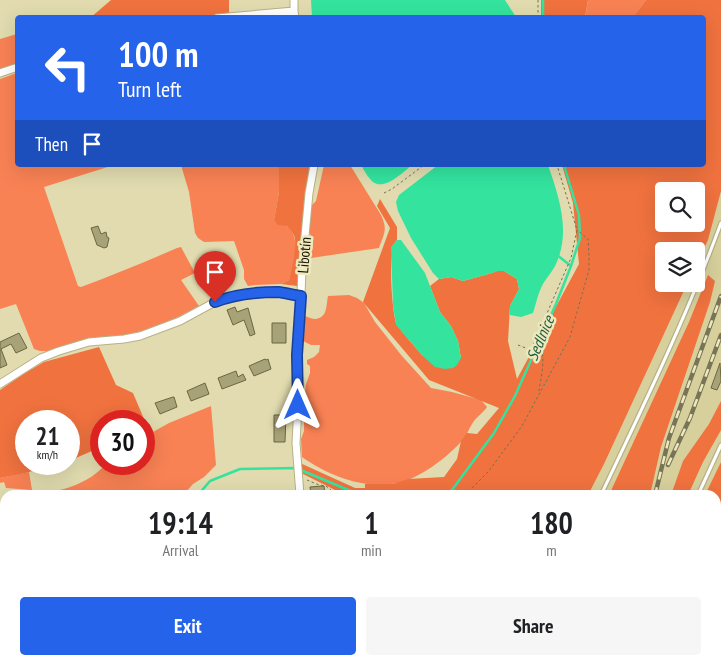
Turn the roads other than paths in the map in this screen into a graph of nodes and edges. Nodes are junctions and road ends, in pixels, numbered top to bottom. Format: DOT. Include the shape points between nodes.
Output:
graph roads {
  1 [pos="294,0"];
  2 [pos="294,14"];
  3 [pos="275,15"];
  4 [pos="15,68"];
  5 [pos="0,73"];
  6 [pos="314,167"];
  7 [pos="721,223"];
  8 [pos="301,296"];
  9 [pos="0,384"];
  10 [pos="721,445"];
  11 [pos="299,490"];
  12 [pos="603,490"];
  13 [pos="700,490"];
  1 -- 2 [label="street"];
  2 -- 3 [label="street"];
  4 -- 5 [label="street"];
  6 -- 8 [label="street, Libotín"];
  7 -- 12 [label="lane" via="653,386"];
  8 -- 9 [label="street" via="271,292 224,298 180,322 147,334 124,340 89,342 42,358"];
  8 -- 11 [label="street, Libotín" via="296,443"];
  10 -- 13 [label="lane"];
}
